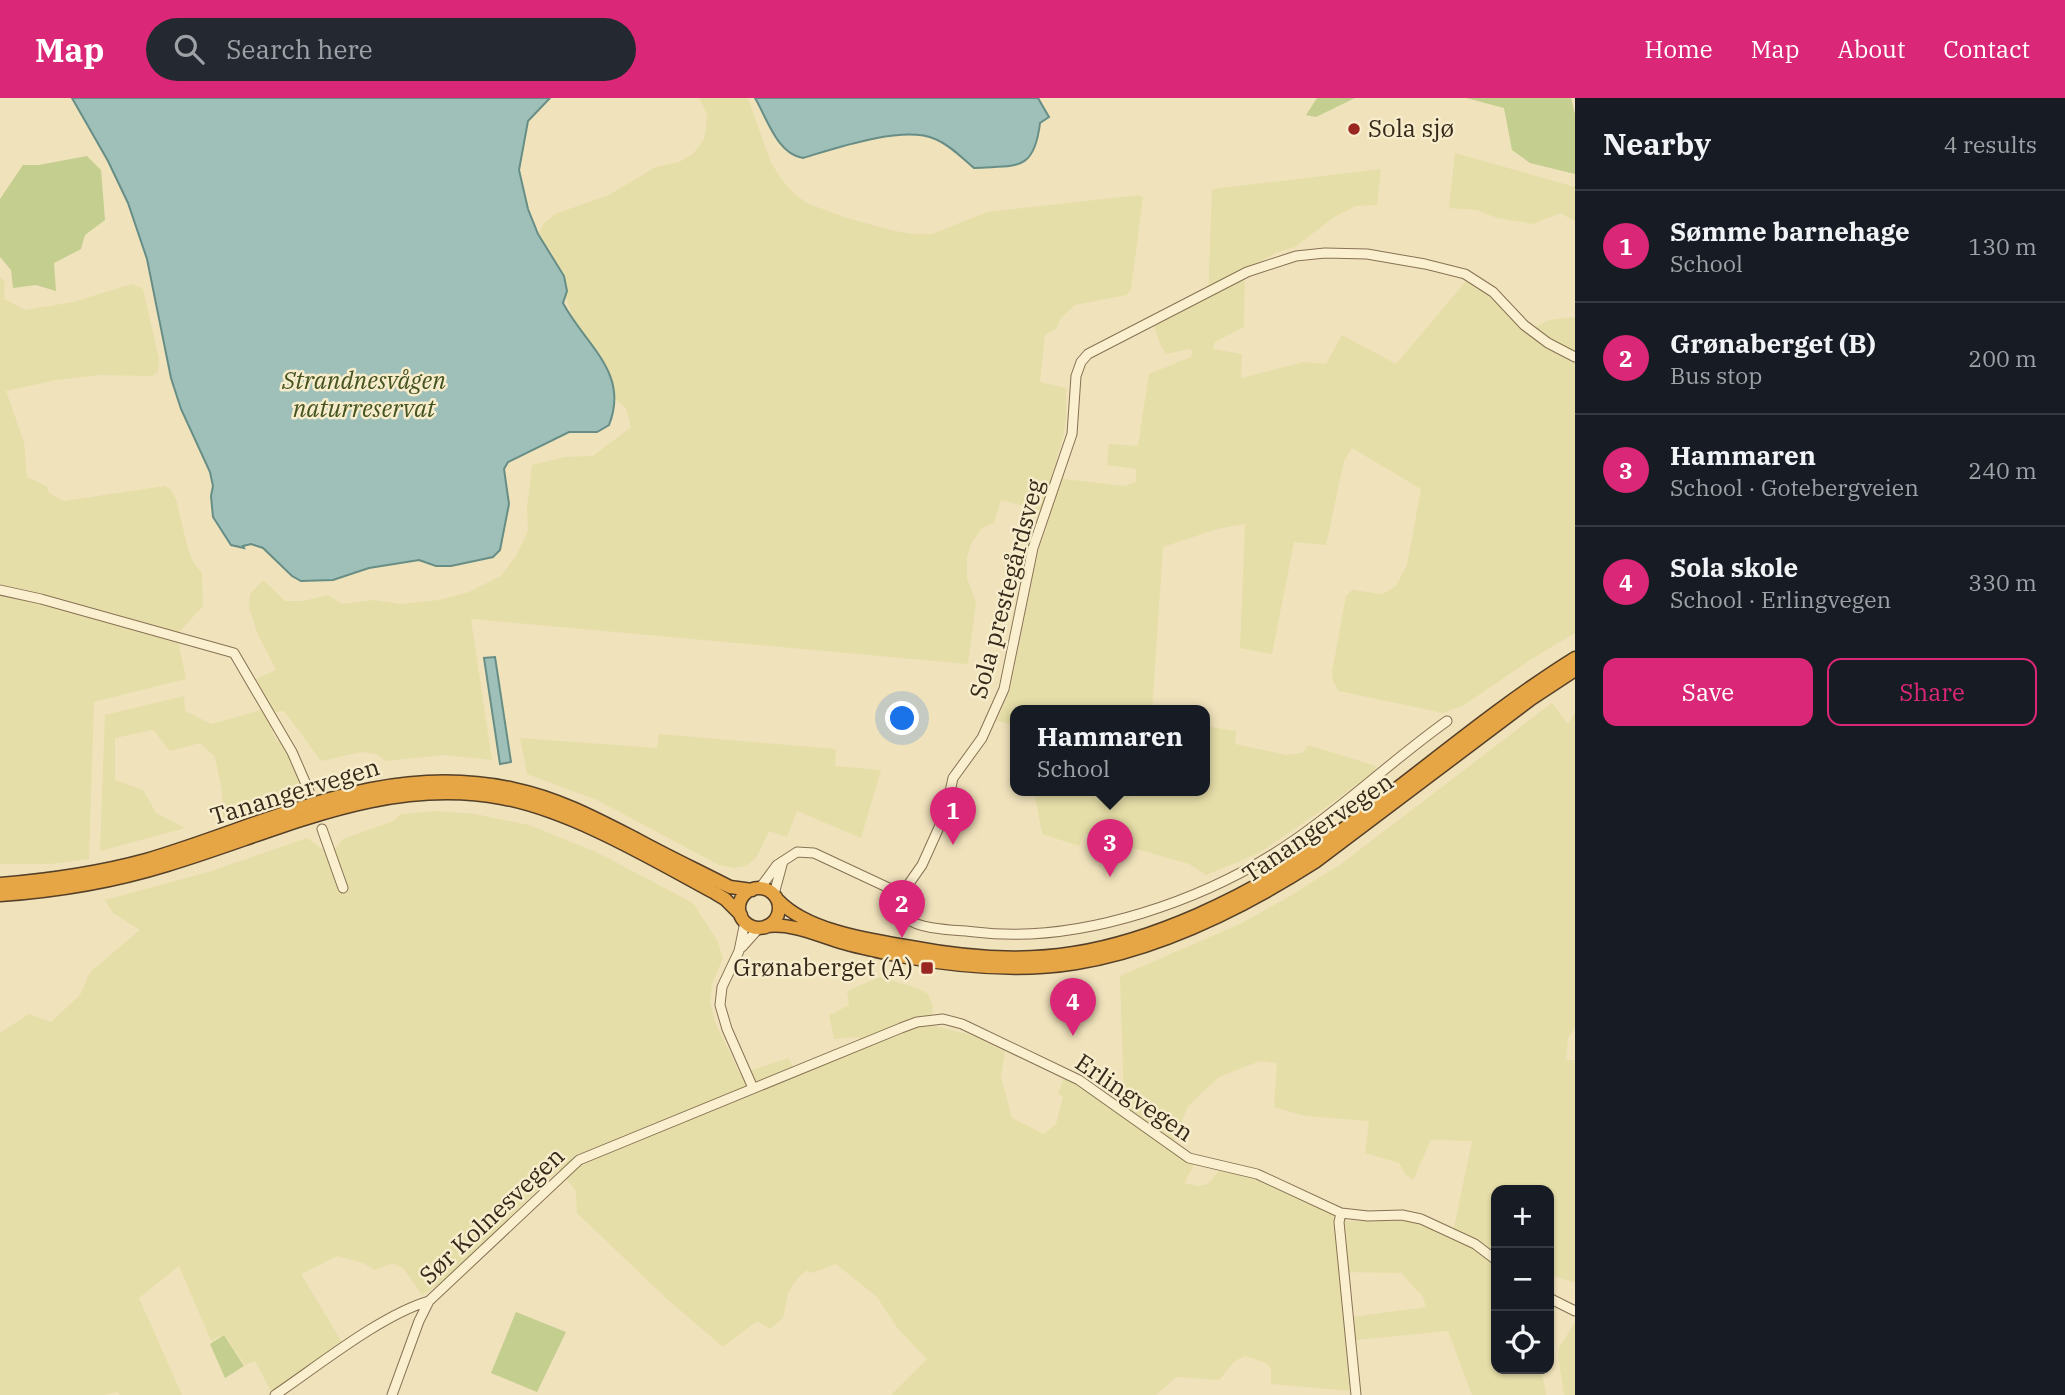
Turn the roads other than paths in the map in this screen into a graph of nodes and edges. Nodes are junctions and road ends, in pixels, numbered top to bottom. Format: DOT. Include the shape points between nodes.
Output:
graph roads {
  1 [pos="1575,357"];
  2 [pos="0,590"];
  3 [pos="1575,658"];
  4 [pos="1575,670"];
  5 [pos="1447,721"];
  6 [pos="309,791"];
  7 [pos="322,830"];
  8 [pos="783,860"];
  9 [pos="0,884"];
  10 [pos="343,888"];
  11 [pos="756,889"];
  12 [pos="896,890"];
  13 [pos="0,895"];
  14 [pos="776,897"];
  15 [pos="743,919"];
  16 [pos="763,927"];
  17 [pos="738,951"];
  18 [pos="752,1088"];
  19 [pos="1341,1213"];
  20 [pos="1491,1255"];
  21 [pos="1554,1300"];
  22 [pos="429,1301"];
  23 [pos="1575,1311"];
  24 [pos="275,1395"];
  25 [pos="392,1395"];
  26 [pos="1356,1395"];
  1 -- 12 [label="street, Sola prestegårdsveg" via="1524,325 1493,292 1465,274 1367,254 1325,253 1296,256 1247,272 1088,354 1076,376 1072,434 1033,548 1004,689 982,738 953,778 944,814 922,865 908,885"];
  2 -- 6 [label="street" via="234,653 292,752"];
  3 -- 14 [label="highway, Tanangervegen" via="1275,875 1195,915 1118,943 1075,953 1022,957 930,950 820,925 792,913"];
  4 -- 16 [label="highway, Tanangervegen" via="1315,862 1211,919 1143,945 1077,963 991,967 891,954 787,926"];
  5 -- 12 [label="street" via="1357,794 1265,859 1153,909 1069,930 981,933 912,922"];
  7 -- 10 [label="street"];
  8 -- 11 [label="street"];
  8 -- 12 [label="street" via="797,852 814,853"];
  8 -- 14 [label="street"];
  9 -- 11 [label="highway, Tanangervegen" via="121,866 353,792 443,780 496,785 555,801 730,887"];
  11 -- 14 [label="highway"];
  11 -- 15 [label="highway" via="741,900"];
  13 -- 15 [label="highway, Tanangervegen" via="126,877 371,800 453,792 511,800 564,817 715,893"];
  14 -- 16 [label="highway" via="778,916"];
  15 -- 16 [label="highway"];
  15 -- 17 [label="street"];
  16 -- 17 [label="street"];
  17 -- 18 [label="street" via="722,987 720,1005"];
  18 -- 19 [label="street, Erlingvegen" via="917,1022 943,1019 1079,1080 1189,1158 1273,1180"];
  18 -- 22 [label="street, Sør Kolnesvegen" via="579,1160"];
  19 -- 20 [label="street, Erlingvegen" via="1411,1216"];
  19 -- 26 [label="street"];
  21 -- 23 [label="street"];
  22 -- 24 [label="street" via="373,1328"];
  22 -- 25 [label="street, Sør Kolnesvegen"];
}
